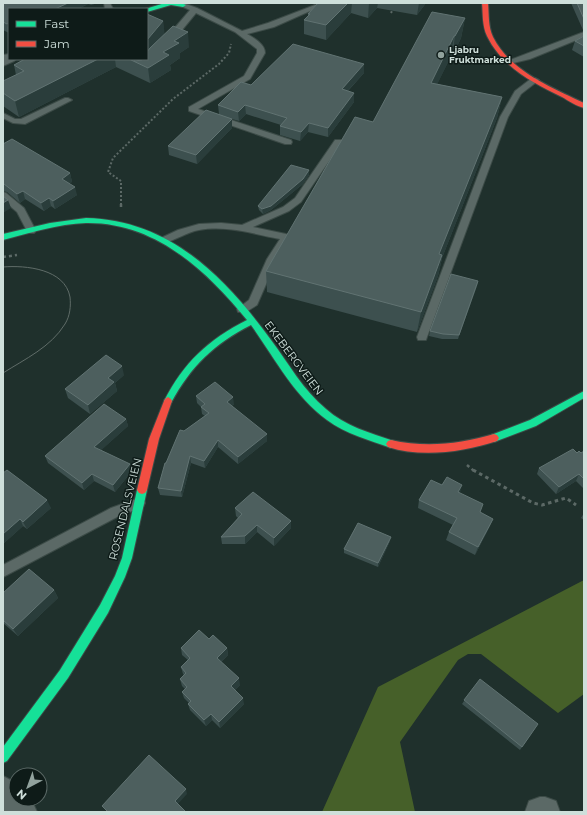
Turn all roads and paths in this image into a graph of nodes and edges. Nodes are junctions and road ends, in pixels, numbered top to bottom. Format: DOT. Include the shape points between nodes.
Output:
graph roads {
  1 [pos="309,3"];
  2 [pos="396,3"];
  3 [pos="485,3"];
  4 [pos="160,5"];
  5 [pos="183,5"];
  6 [pos="317,6"];
  7 [pos="196,9"];
  8 [pos="148,10"];
  9 [pos="391,13"];
  10 [pos="235,30"];
  11 [pos="584,34"];
  12 [pos="163,45"];
  13 [pos="510,62"];
  14 [pos="535,80"];
  15 [pos="68,100"];
  16 [pos="584,106"];
  17 [pos="3,115"];
  18 [pos="288,142"];
  19 [pos="338,142"];
  20 [pos="3,195"];
  21 [pos="120,208"];
  22 [pos="242,229"];
  23 [pos="31,231"];
  24 [pos="3,238"];
  25 [pos="164,240"];
  26 [pos="17,255"];
  27 [pos="3,257"];
  28 [pos="242,308"];
  29 [pos="252,321"];
  30 [pos="422,337"];
  31 [pos="584,394"];
  32 [pos="464,462"];
  33 [pos="139,503"];
  34 [pos="576,505"];
  35 [pos="3,571"];
  36 [pos="3,757"];
  37 [pos="3,791"];
  38 [pos="22,812"];
  39 [pos="540,812"];
  40 [pos="546,812"];
  1 -- 10 [label="lane"];
  2 -- 9 [label="path"];
  3 -- 13 [label="main road" via="489,35 495,46"];
  4 -- 5 [label="main road"];
  4 -- 8 [label="main road"];
  5 -- 7 [label="lane"];
  6 -- 10 [label="lane" via="271,25"];
  7 -- 10 [label="lane"];
  7 -- 12 [label="lane"];
  10 -- 18 [label="lane" via="252,38 261,48 261,53 247,77 192,109"];
  10 -- 21 [label="path" via="227,31 232,41 229,53 209,73 172,99 113,158 108,172 121,181"];
  11 -- 13 [label="lane"];
  13 -- 14 [label="main road"];
  14 -- 16 [label="main road"];
  14 -- 30 [label="lane" via="518,93 504,117"];
  15 -- 17 [label="lane" via="22,122 13,121"];
  19 -- 22 [label="lane" via="298,200 286,209"];
  20 -- 23 [label="lane" via="21,210"];
  22 -- 25 [label="lane" via="212,226"];
  22 -- 28 [label="lane" via="286,237 272,259 253,302"];
  23 -- 24 [label="main road, EKEBERGVEIEN"];
  23 -- 25 [label="main road, EKEBERGVEIEN" via="70,223 106,221 134,227"];
  25 -- 28 [label="main road, EKEBERGVEIEN" via="213,276"];
  26 -- 27 [label="path"];
  28 -- 29 [label="main road, EKEBERGVEIEN"];
  29 -- 31 [label="main road, EKEBERGVEIEN" via="304,393 323,413 362,435 402,447 440,449 487,441 527,426"];
  29 -- 33 [label="main road, ROSENDALSVEIEN" via="236,328 209,347 183,374 155,439"];
  32 -- 34 [label="path" via="479,474 533,503 542,506 566,498"];
  33 -- 35 [label="lane" via="115,512"];
  33 -- 36 [label="main road, ROSENDALSVEIEN" via="131,541 117,586 78,654"];
  37 -- 38 [label="street"];
  39 -- 40 [label="street"];
}
